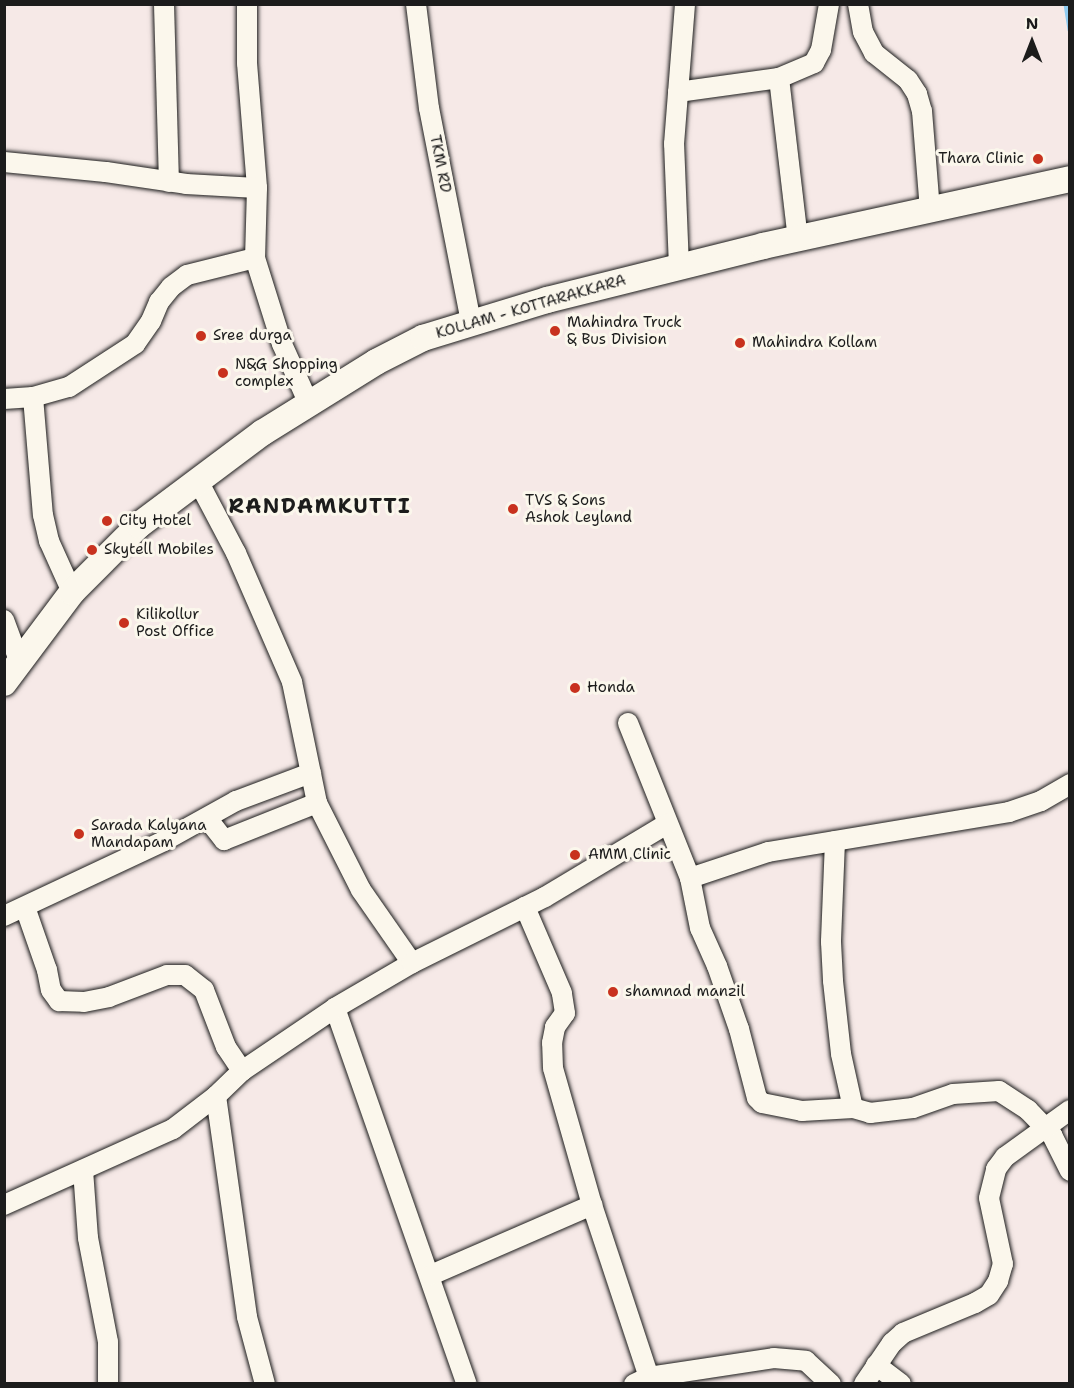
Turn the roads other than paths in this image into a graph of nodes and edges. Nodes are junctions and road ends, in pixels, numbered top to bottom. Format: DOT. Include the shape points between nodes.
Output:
graph roads {
  1 [pos="164,4"];
  2 [pos="247,4"];
  3 [pos="416,4"];
  4 [pos="685,4"];
  5 [pos="829,4"];
  6 [pos="858,4"];
  7 [pos="779,78"];
  8 [pos="678,92"];
  9 [pos="4,162"];
  10 [pos="1070,180"];
  11 [pos="169,182"];
  12 [pos="257,188"];
  13 [pos="930,212"];
  14 [pos="798,240"];
  15 [pos="255,258"];
  16 [pos="679,267"];
  17 [pos="471,322"];
  18 [pos="33,397"];
  19 [pos="4,399"];
  20 [pos="309,404"];
  21 [pos="197,480"];
  22 [pos="72,592"];
  23 [pos="4,620"];
  24 [pos="12,673"];
  25 [pos="628,723"];
  26 [pos="311,773"];
  27 [pos="1070,784"];
  28 [pos="317,803"];
  29 [pos="210,822"];
  30 [pos="667,824"];
  31 [pos="835,841"];
  32 [pos="690,878"];
  33 [pos="25,907"];
  34 [pos="525,907"];
  35 [pos="4,916"];
  36 [pos="412,963"];
  37 [pos="335,1008"];
  38 [pos="242,1071"];
  39 [pos="216,1096"];
  40 [pos="853,1108"];
  41 [pos="1070,1110"];
  42 [pos="1044,1127"];
  43 [pos="83,1170"];
  44 [pos="1070,1171"];
  45 [pos="4,1204"];
  46 [pos="592,1205"];
  47 [pos="431,1275"];
  48 [pos="876,1365"];
  49 [pos="642,1380"];
  50 [pos="108,1383"];
  51 [pos="265,1383"];
  52 [pos="467,1383"];
  53 [pos="831,1383"];
  54 [pos="864,1383"];
  55 [pos="902,1383"];
  1 -- 11 [label="street"];
  2 -- 12 [label="street"];
  3 -- 17 [label="street, TKM RD" via="429,108"];
  4 -- 8 [label="street"];
  5 -- 7 [label="street" via="821,50 814,63"];
  6 -- 13 [label="street" via="863,32 874,53 908,80 917,94 922,111"];
  7 -- 8 [label="street"];
  7 -- 14 [label="street"];
  8 -- 16 [label="street" via="674,144"];
  9 -- 11 [label="street"];
  10 -- 13 [label="main road, KOLLAM - KOTTARAKKARA"];
  11 -- 12 [label="street"];
  12 -- 15 [label="street"];
  13 -- 14 [label="main road, KOLLAM - KOTTARAKKARA"];
  14 -- 16 [label="main road, KOLLAM - KOTTARAKKARA"];
  15 -- 18 [label="street" via="187,275 159,302 135,344 69,387"];
  15 -- 20 [label="street" via="282,344"];
  16 -- 17 [label="main road, KOLLAM - KOTTARAKKARA"];
  17 -- 20 [label="main road, KOLLAM - KOTTARAKKARA" via="423,338"];
  18 -- 19 [label="street"];
  18 -- 22 [label="street" via="43,515 49,542"];
  20 -- 21 [label="main road, KOLLAM - KOTTARAKKARA"];
  21 -- 22 [label="main road, KOLLAM - KOTTARAKKARA" via="139,525"];
  21 -- 26 [label="street" via="236,553 292,682"];
  22 -- 24 [label="main road, KOLLAM - KOTTARAKKARA"];
  23 -- 24 [label="street"];
  25 -- 30 [label="street"];
  26 -- 28 [label="street"];
  26 -- 33 [label="street" via="236,801 164,842"];
  27 -- 31 [label="street" via="1041,801 1009,812"];
  28 -- 29 [label="street" via="224,840"];
  28 -- 36 [label="street" via="361,890"];
  30 -- 32 [label="street"];
  30 -- 34 [label="street"];
  31 -- 32 [label="street" via="768,852"];
  31 -- 40 [label="street" via="833,981 841,1053"];
  32 -- 40 [label="street" via="700,928 739,1029 757,1098 772,1107 802,1111"];
  33 -- 35 [label="street"];
  33 -- 38 [label="street" via="51,990 59,1001 109,997 167,975 185,975 204,990 226,1047"];
  34 -- 36 [label="street"];
  34 -- 46 [label="street" via="562,993 565,1013 555,1027 553,1068"];
  36 -- 37 [label="street"];
  37 -- 38 [label="street"];
  37 -- 47 [label="street"];
  38 -- 39 [label="street"];
  39 -- 43 [label="street" via="173,1129"];
  39 -- 51 [label="street" via="247,1317"];
  40 -- 42 [label="street" via="880,1112 913,1108 953,1094 999,1091 1029,1110"];
  41 -- 42 [label="street"];
  42 -- 44 [label="street"];
  42 -- 48 [label="street" via="1005,1157 996,1169 989,1198 1003,1264 989,1295 903,1333"];
  43 -- 45 [label="street"];
  43 -- 50 [label="street" via="94,1275 108,1342"];
  46 -- 47 [label="street"];
  46 -- 49 [label="street"];
  47 -- 52 [label="street"];
  48 -- 54 [label="street"];
  48 -- 55 [label="street"];
  49 -- 53 [label="street" via="774,1358 806,1361"];
}
